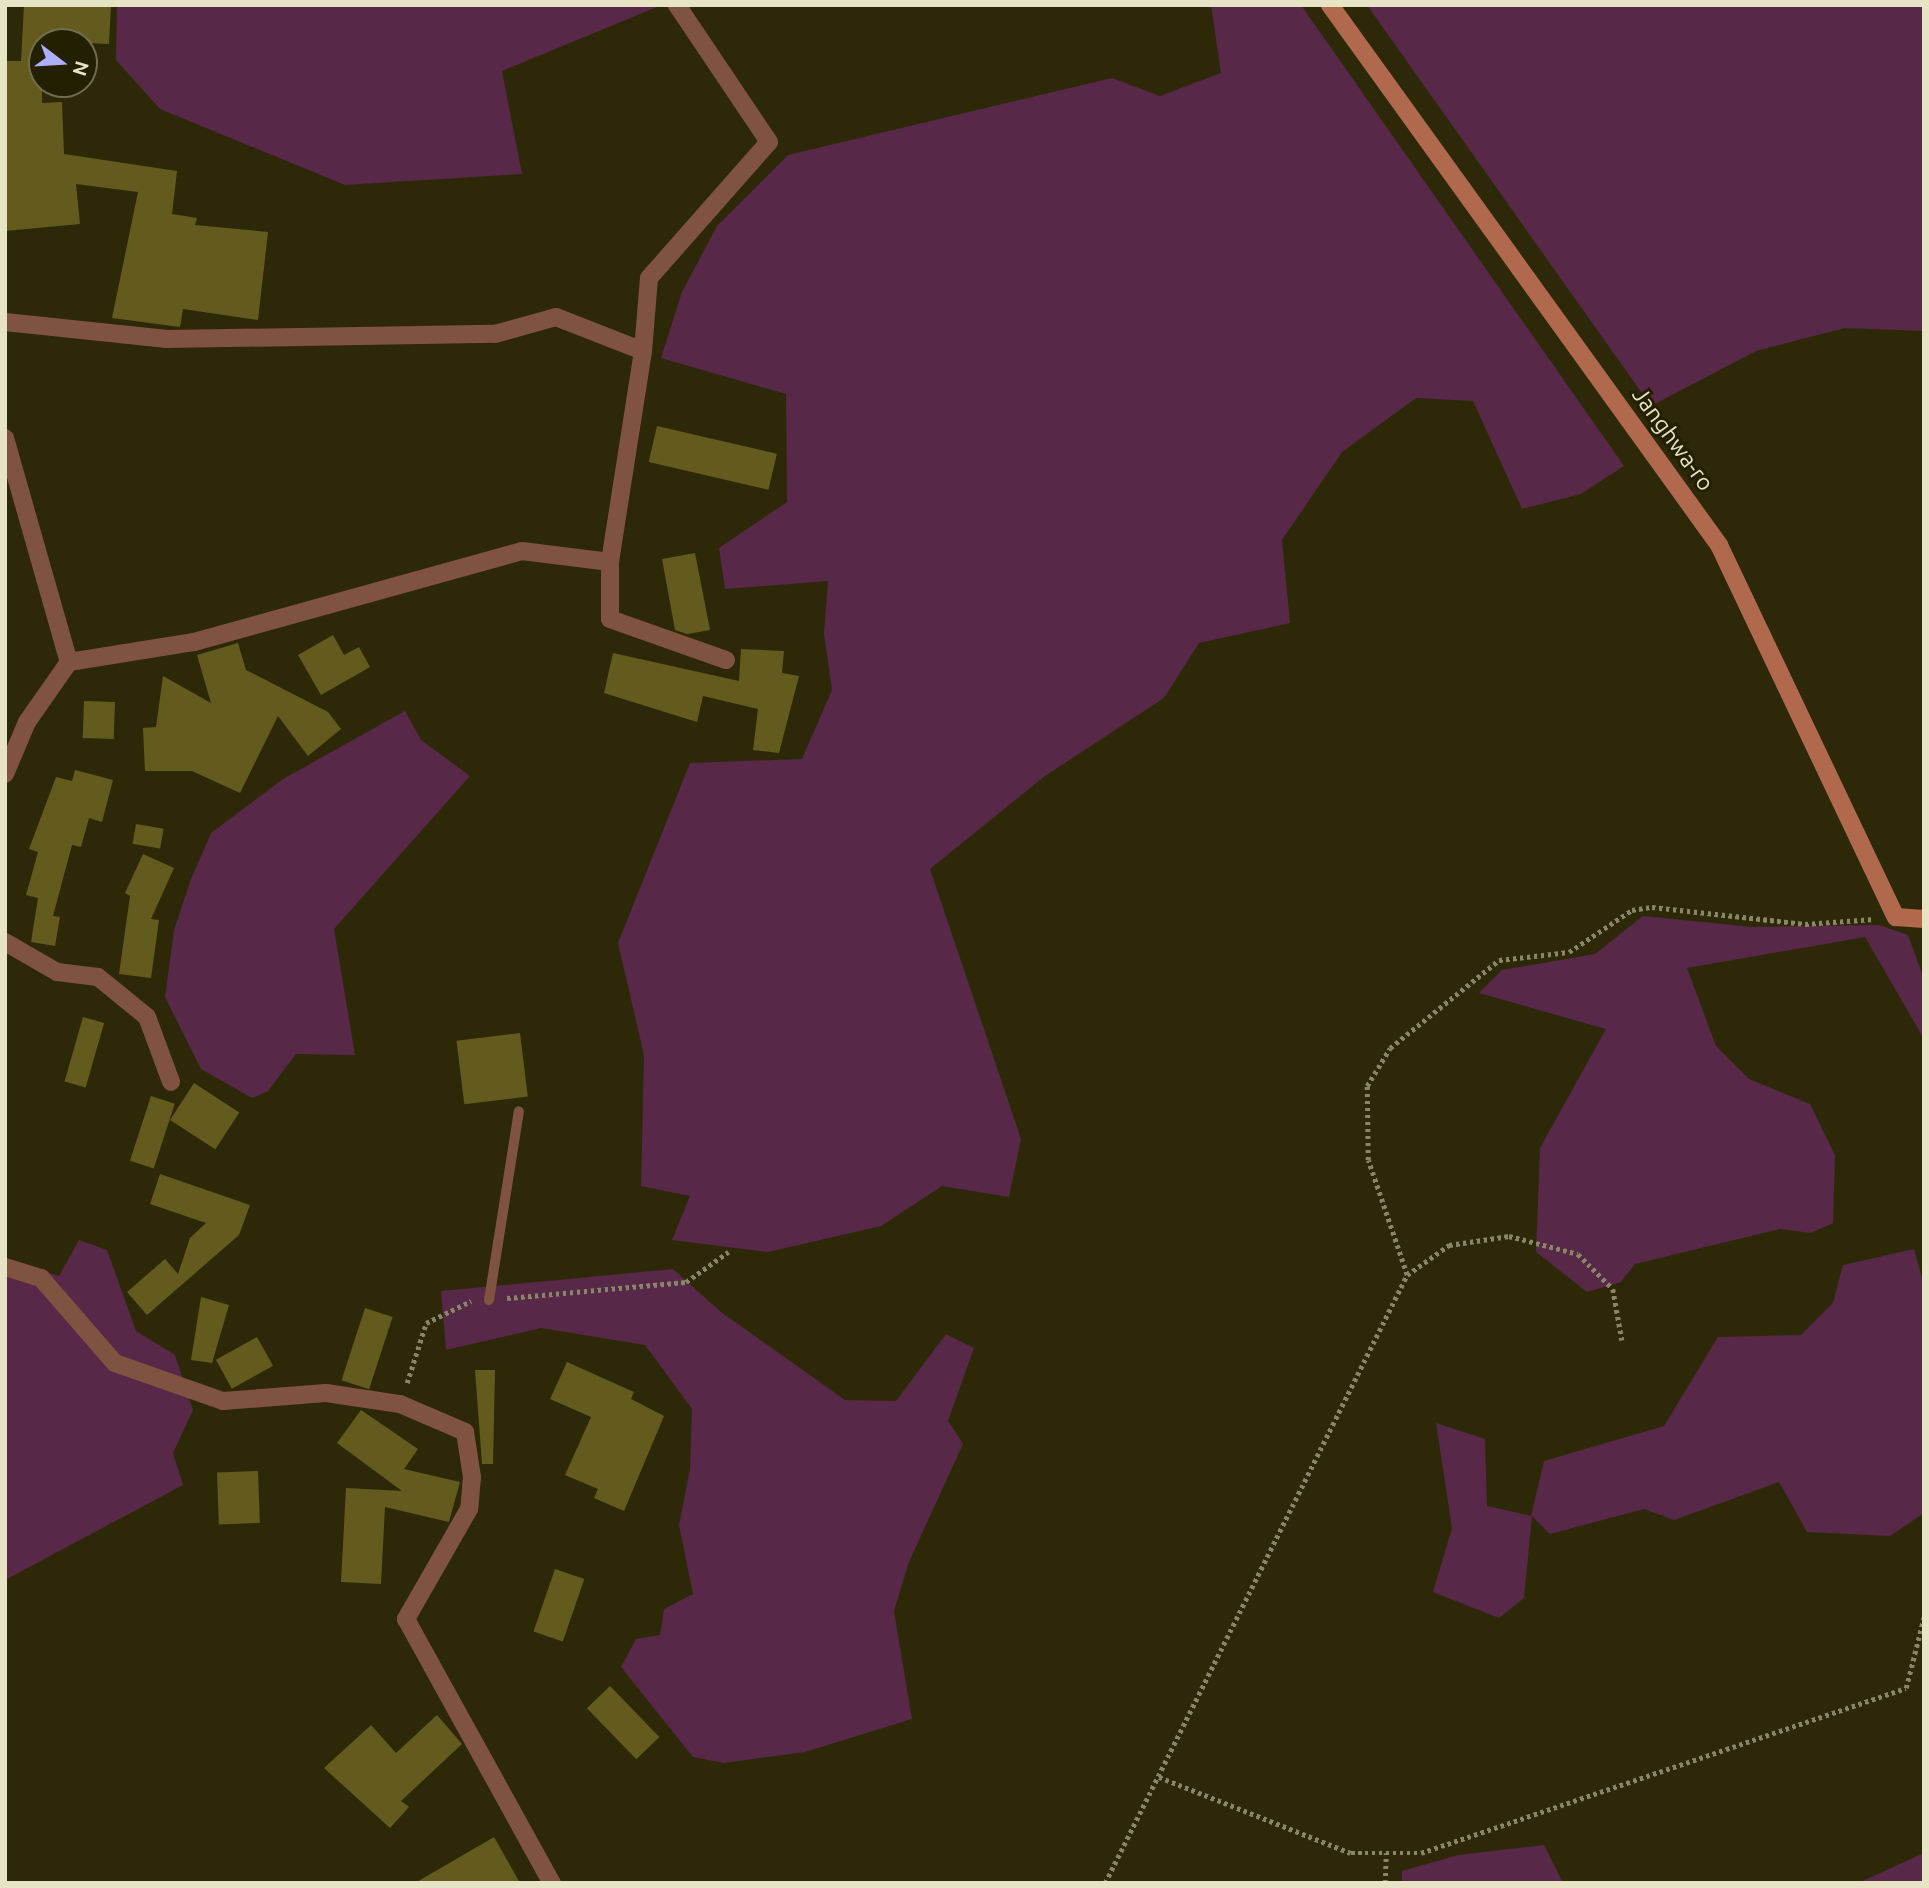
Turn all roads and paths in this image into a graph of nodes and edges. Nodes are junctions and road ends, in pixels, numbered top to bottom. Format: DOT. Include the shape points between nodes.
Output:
graph roads {
  1 [pos="677,5"];
  2 [pos="1330,5"];
  3 [pos="5,322"];
  4 [pos="643,351"];
  5 [pos="5,438"];
  6 [pos="610,562"];
  7 [pos="726,660"];
  8 [pos="69,662"];
  9 [pos="5,774"];
  10 [pos="1896,917"];
  11 [pos="1924,919"];
  12 [pos="5,942"];
  13 [pos="171,1082"];
  14 [pos="519,1111"];
  15 [pos="728,1252"];
  16 [pos="5,1267"];
  17 [pos="1407,1275"];
  18 [pos="489,1300"];
  19 [pos="1622,1340"];
  20 [pos="400,1404"];
  21 [pos="1924,1617"];
  22 [pos="1159,1777"];
  23 [pos="1386,1853"];
  24 [pos="552,1883"];
  25 [pos="1105,1883"];
  26 [pos="1385,1883"];
  1 -- 4 [label="street" via="769,142 649,278"];
  2 -- 10 [label="street, Janghwa-ro" via="1719,545"];
  3 -- 4 [label="street" via="167,339 495,334 556,317"];
  4 -- 6 [label="street"];
  5 -- 8 [label="street"];
  6 -- 7 [label="street" via="610,619"];
  6 -- 8 [label="street" via="522,551 194,642"];
  8 -- 9 [label="street" via="27,722"];
  10 -- 11 [label="street"];
  10 -- 17 [label="path" via="1805,924 1653,906 1632,910 1569,952 1499,960 1390,1048 1367,1086 1368,1160"];
  12 -- 13 [label="street" via="57,972 98,977 147,1017"];
  14 -- 18 [label="lane"];
  15 -- 18 [label="path" via="686,1282"];
  16 -- 20 [label="street" via="41,1278 116,1363 223,1401 326,1393"];
  17 -- 19 [label="path" via="1449,1245 1508,1236 1578,1254 1613,1289"];
  17 -- 22 [label="path"];
  18 -- 20 [label="path" via="458,1302 426,1323"];
  20 -- 24 [label="street" via="465,1432 472,1477 469,1509 406,1619"];
  21 -- 23 [label="path" via="1906,1688 1421,1853"];
  22 -- 23 [label="path" via="1351,1853"];
  22 -- 25 [label="path"];
  23 -- 26 [label="path"];
}
